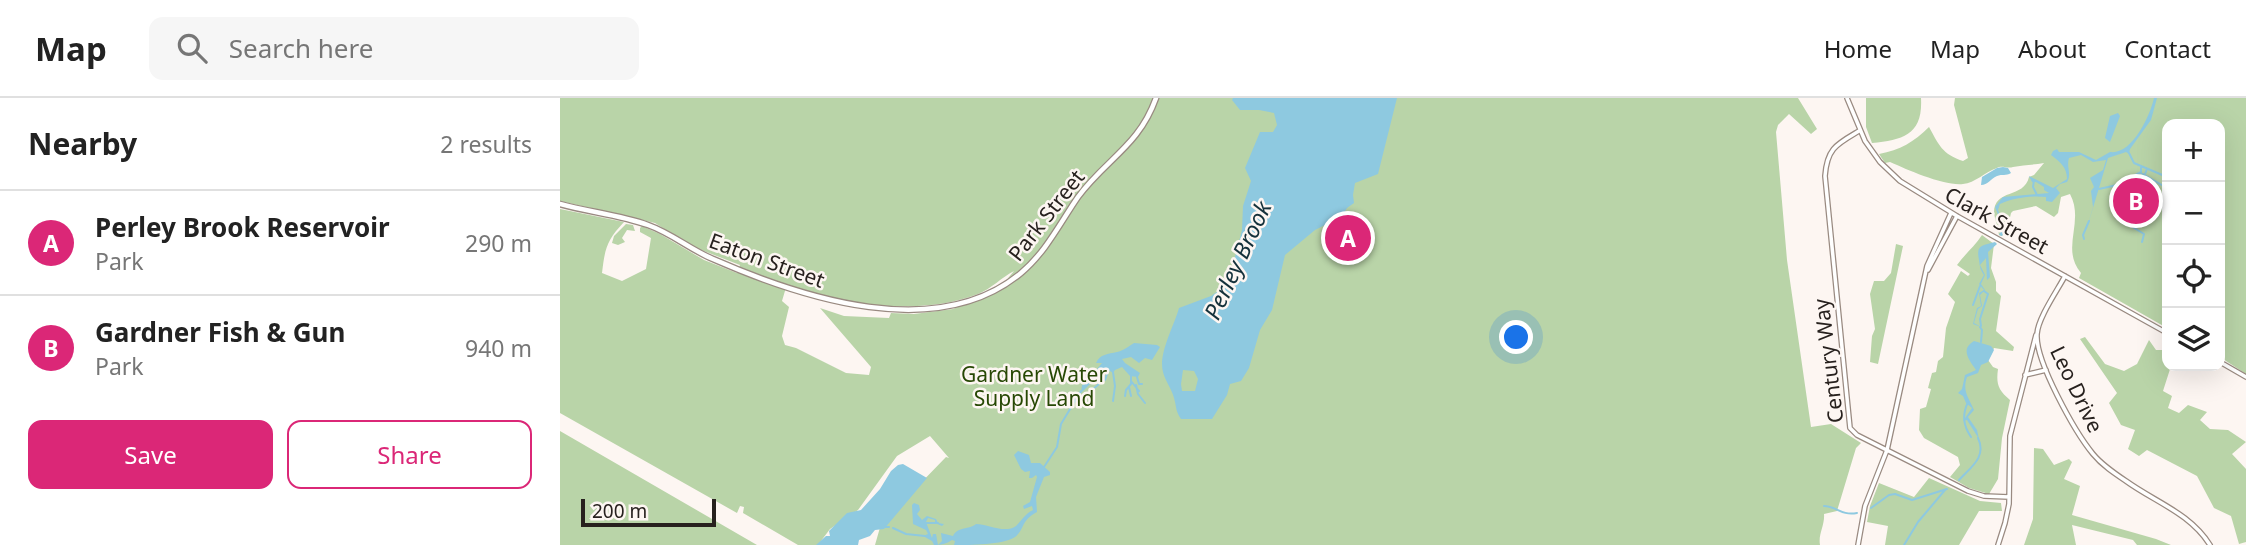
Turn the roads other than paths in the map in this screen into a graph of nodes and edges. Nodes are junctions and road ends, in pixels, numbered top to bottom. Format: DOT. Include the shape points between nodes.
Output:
graph roads {
  1 [pos="1156,98"];
  2 [pos="1847,98"];
  3 [pos="1859,131"];
  4 [pos="560,204"];
  5 [pos="1951,213"];
  6 [pos="1957,216"];
  7 [pos="1925,276"];
  8 [pos="2065,276"];
  9 [pos="1007,282"];
  10 [pos="2038,330"];
  11 [pos="2162,330"];
  12 [pos="2225,365"];
  13 [pos="2046,370"];
  14 [pos="2025,375"];
  15 [pos="2246,377"];
  16 [pos="1887,450"];
  17 [pos="2009,497"];
  18 [pos="1858,545"];
  19 [pos="1998,545"];
  20 [pos="2210,545"];
  1 -- 9 [label="street, Park Street" via="1135,138 1086,187 1037,257"];
  2 -- 3 [label="street, Clark Street"];
  3 -- 5 [label="street, Clark Street" via="1891,174"];
  3 -- 16 [label="street, Century Way" via="1830,151 1825,176 1850,428"];
  4 -- 9 [label="street, Eaton Street" via="648,225 713,259 832,300 927,309 967,302"];
  5 -- 6 [label="street, Clark Street"];
  5 -- 7 [label="street"];
  6 -- 7 [label="street"];
  6 -- 8 [label="street, Clark Street"];
  7 -- 16 [label="street"];
  8 -- 10 [label="street, Leo Drive"];
  8 -- 11 [label="street, Clark Street"];
  10 -- 13 [label="street, Leo Drive" via="2039,354"];
  10 -- 14 [label="street"];
  12 -- 15 [label="street"];
  13 -- 14 [label="street"];
  13 -- 20 [label="street, Leo Drive" via="2076,429 2098,459 2183,516"];
  14 -- 17 [label="street" via="2008,445"];
  16 -- 17 [label="street, Century Way" via="1977,495"];
  16 -- 18 [label="street" via="1865,506"];
  17 -- 19 [label="street"];
}
